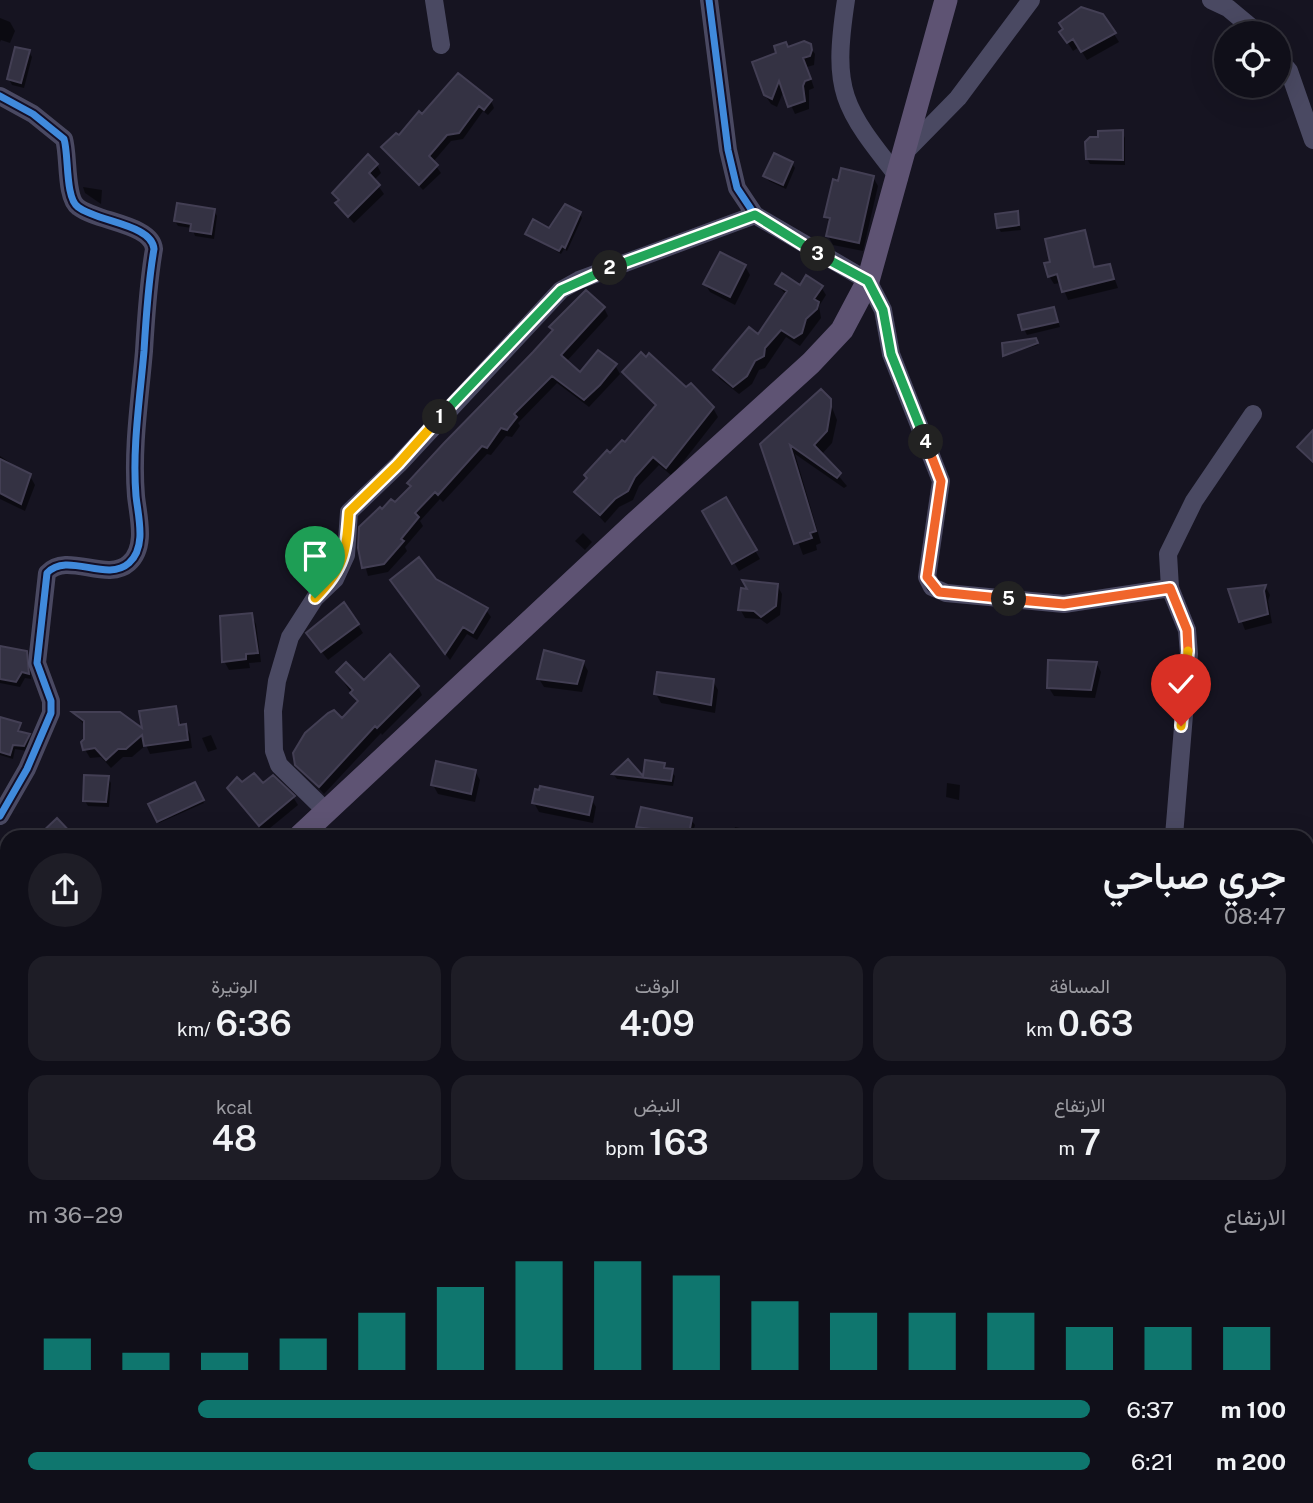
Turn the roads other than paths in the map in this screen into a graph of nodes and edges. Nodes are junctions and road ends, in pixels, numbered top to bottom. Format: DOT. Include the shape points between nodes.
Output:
graph roads {
  1 [pos="433,0"];
  2 [pos="709,0"];
  3 [pos="846,0"];
  4 [pos="946,0"];
  5 [pos="1031,0"];
  6 [pos="1211,0"];
  7 [pos="1244,21"];
  8 [pos="441,45"];
  9 [pos="1291,77"];
  10 [pos="0,96"];
  11 [pos="1313,140"];
  12 [pos="907,150"];
  13 [pos="898,178"];
  14 [pos="755,215"];
  15 [pos="868,281"];
  16 [pos="1253,414"];
  17 [pos="1170,588"];
  18 [pos="327,812"];
  19 [pos="0,817"];
  20 [pos="307,830"];
  21 [pos="1174,830"];
  1 -- 8 [label="street"];
  2 -- 14 [label="street" via="728,149 737,188"];
  3 -- 13 [label="street" via="839,46 841,87 851,114"];
  4 -- 12 [label="main road"];
  5 -- 12 [label="street" via="958,98"];
  6 -- 7 [label="street"];
  9 -- 11 [label="street"];
  10 -- 19 [label="street" via="64,139 78,208 147,233 154,249 136,454 138,544 131,562 124,566 61,566 47,573 37,663 51,713"];
  12 -- 13 [label="main road"];
  13 -- 15 [label="main road"];
  14 -- 15 [label="street"];
  14 -- 18 [label="street" via="561,290 349,512 346,555 335,579 315,598 290,637 273,710 279,765"];
  15 -- 17 [label="street" via="883,310 891,354 941,481 927,577 932,587 946,593 1064,604"];
  15 -- 18 [label="main road" via="842,330 811,363"];
  16 -- 17 [label="street" via="1194,501 1168,554"];
  17 -- 21 [label="street" via="1187,630 1189,654"];
  18 -- 20 [label="main road"];
}
